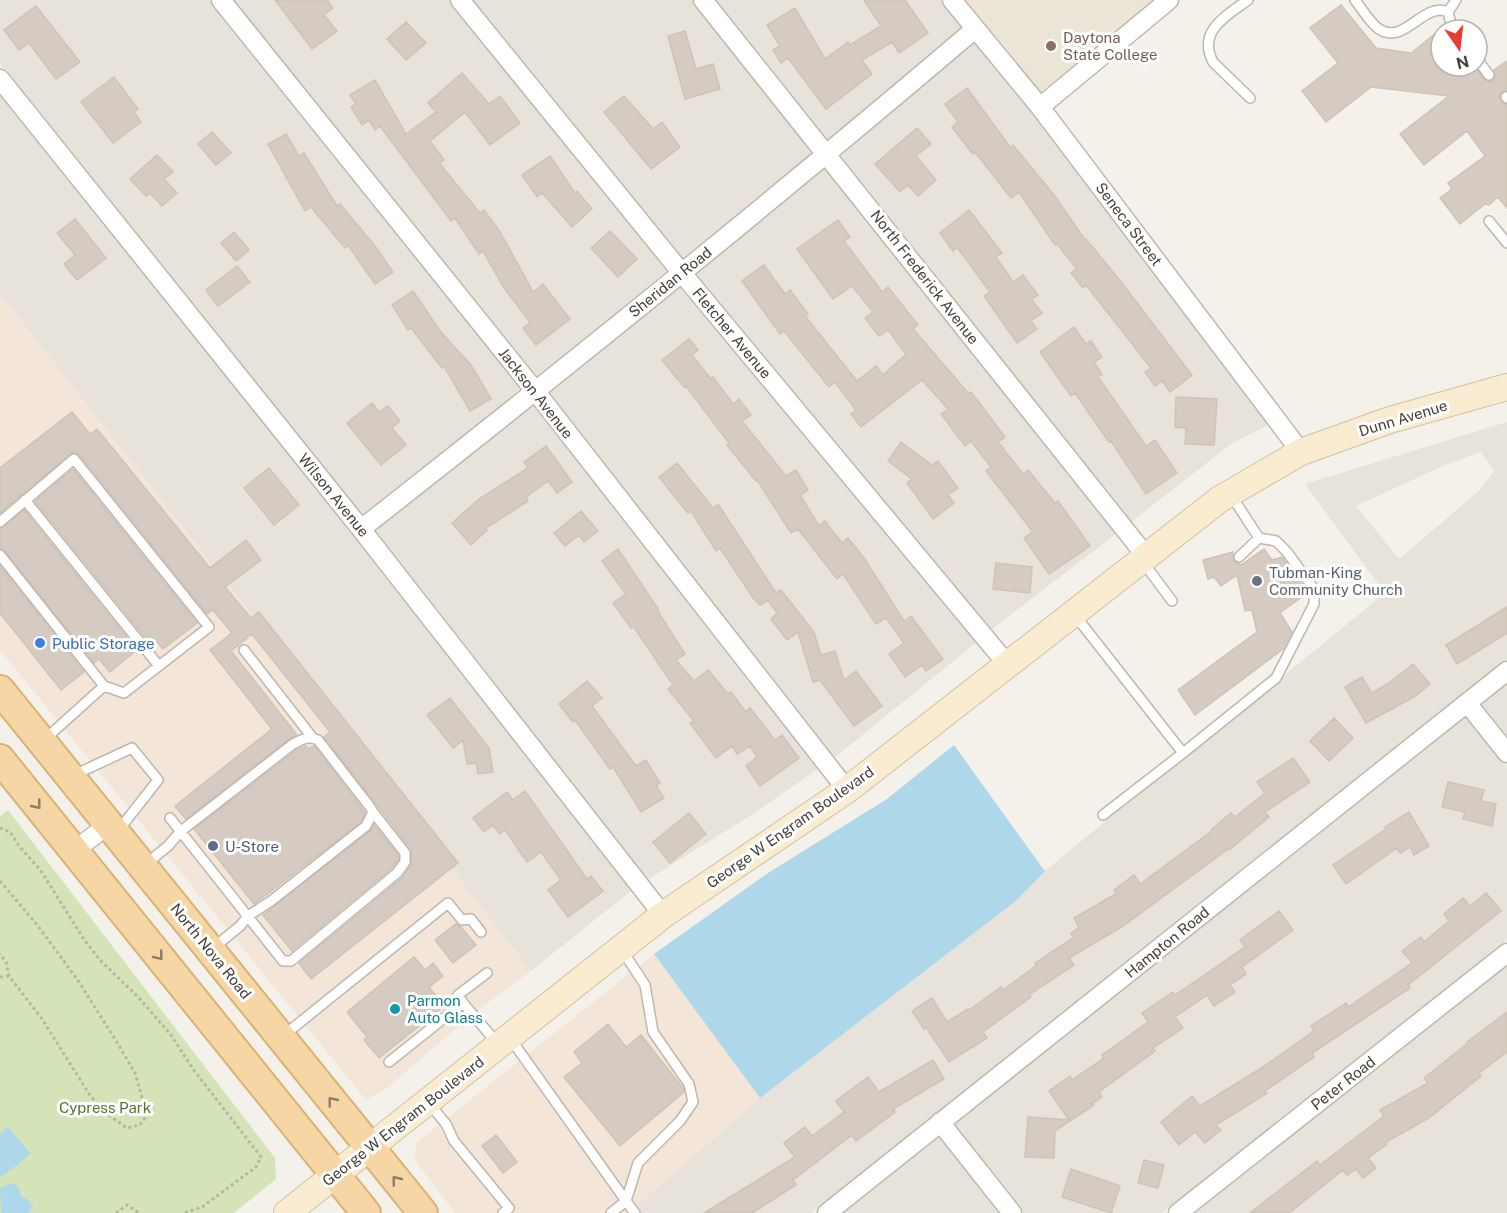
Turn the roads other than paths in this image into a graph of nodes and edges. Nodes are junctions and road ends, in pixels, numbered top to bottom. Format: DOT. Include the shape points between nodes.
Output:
graph roads {
  1 [pos="221,0"];
  2 [pos="460,0"];
  3 [pos="703,0"];
  4 [pos="952,0"];
  5 [pos="1169,0"];
  6 [pos="1248,0"];
  7 [pos="1355,0"];
  8 [pos="1456,0"];
  9 [pos="1448,12"];
  10 [pos="1450,18"];
  11 [pos="975,29"];
  12 [pos="0,79"];
  13 [pos="1250,98"];
  14 [pos="1040,106"];
  15 [pos="827,154"];
  16 [pos="1489,221"];
  17 [pos="1507,243"];
  18 [pos="681,272"];
  19 [pos="1507,388"];
  20 [pos="536,392"];
  21 [pos="1300,452"];
  22 [pos="1230,493"];
  23 [pos="25,500"];
  24 [pos="0,522"];
  25 [pos="361,529"];
  26 [pos="1259,538"];
  27 [pos="0,555"];
  28 [pos="1144,557"];
  29 [pos="1239,557"];
  30 [pos="1172,601"];
  31 [pos="1073,613"];
  32 [pos="244,650"];
  33 [pos="1007,664"];
  34 [pos="159,666"];
  35 [pos="1507,671"];
  36 [pos="104,686"];
  37 [pos="0,690"];
  38 [pos="1467,703"];
  39 [pos="312,737"];
  40 [pos="42,742"];
  41 [pos="1183,753"];
  42 [pos="1507,753"];
  43 [pos="0,759"];
  44 [pos="70,777"];
  45 [pos="847,790"];
  46 [pos="373,812"];
  47 [pos="1103,815"];
  48 [pos="170,818"];
  49 [pos="112,829"];
  50 [pos="181,831"];
  51 [pos="74,851"];
  52 [pos="143,867"];
  53 [pos="663,915"];
  54 [pos="248,916"];
  55 [pos="481,932"];
  56 [pos="621,948"];
  57 [pos="210,950"];
  58 [pos="1507,953"];
  59 [pos="487,973"];
  60 [pos="463,1003"];
  61 [pos="281,1038"];
  62 [pos="504,1041"];
  63 [pos="389,1062"];
  64 [pos="427,1101"];
  65 [pos="940,1122"];
  66 [pos="369,1147"];
  67 [pos="335,1174"];
  68 [pos="626,1201"];
  69 [pos="287,1213"];
  70 [pos="366,1213"];
  71 [pos="423,1213"];
  72 [pos="503,1213"];
  73 [pos="611,1213"];
  74 [pos="636,1213"];
  75 [pos="827,1213"];
  76 [pos="1012,1213"];
  77 [pos="1178,1213"];
  1 -- 20 [label="street, Jackson Avenue"];
  2 -- 18 [label="street, Fletcher Avenue"];
  3 -- 15 [label="street, North Frederick Avenue"];
  4 -- 11 [label="street, Seneca Street"];
  5 -- 14 [label="street"];
  6 -- 13 [label="lane" via="1212,28 1208,43 1214,62"];
  7 -- 9 [label="lane" via="1380,30 1389,32 1410,26 1433,10"];
  8 -- 9 [label="lane"];
  9 -- 10 [label="lane"];
  11 -- 14 [label="street, Seneca Street"];
  11 -- 15 [label="street, Sheridan Road"];
  12 -- 25 [label="street, Wilson Avenue"];
  14 -- 21 [label="street, Seneca Street"];
  15 -- 18 [label="street, Sheridan Road"];
  15 -- 28 [label="street, North Frederick Avenue"];
  16 -- 17 [label="lane"];
  18 -- 20 [label="street, Sheridan Road"];
  18 -- 33 [label="street, Fletcher Avenue"];
  19 -- 21 [label="main road, Dunn Avenue" via="1390,420"];
  20 -- 25 [label="street, Sheridan Road"];
  20 -- 45 [label="street, Jackson Avenue"];
  21 -- 22 [label="main road, George W Engram Boulevard"];
  22 -- 26 [label="lane"];
  22 -- 28 [label="main road, George W Engram Boulevard"];
  23 -- 24 [label="lane"];
  23 -- 34 [label="lane"];
  23 -- 34 [label="lane" via="74,459 209,627"];
  25 -- 53 [label="street, Wilson Avenue"];
  26 -- 29 [label="lane"];
  26 -- 41 [label="lane" via="1276,541 1287,552 1314,589 1314,604 1276,678"];
  27 -- 36 [label="lane"];
  28 -- 30 [label="lane"];
  28 -- 31 [label="main road, George W Engram Boulevard"];
  31 -- 33 [label="main road, George W Engram Boulevard"];
  31 -- 41 [label="lane"];
  32 -- 39 [label="lane"];
  33 -- 45 [label="main road, George W Engram Boulevard"];
  34 -- 36 [label="lane" via="124,693"];
  35 -- 38 [label="street, Hampton Road"];
  36 -- 40 [label="lane"];
  37 -- 40 [label="main road, North Nova Road"];
  38 -- 42 [label="street"];
  38 -- 65 [label="street, Hampton Road"];
  39 -- 46 [label="lane"];
  39 -- 50 [label="lane" via="293,744"];
  40 -- 44 [label="main road, North Nova Road"];
  41 -- 47 [label="lane"];
  43 -- 51 [label="main road, one-way"];
  44 -- 49 [label="main road, North Nova Road"];
  44 -- 49 [label="lane" via="132,748 158,780"];
  45 -- 53 [label="main road, George W Engram Boulevard"];
  46 -- 54 [label="lane" via="366,826"];
  46 -- 54 [label="lane" via="405,853 405,862 397,873 291,961 283,961"];
  48 -- 50 [label="lane"];
  49 -- 51 [label="street"];
  49 -- 52 [label="main road, North Nova Road"];
  50 -- 52 [label="lane"];
  50 -- 54 [label="lane"];
  51 -- 67 [label="main road, one-way"];
  52 -- 57 [label="main road, North Nova Road"];
  53 -- 56 [label="main road, George W Engram Boulevard"];
  54 -- 57 [label="lane"];
  55 -- 61 [label="lane" via="471,919 462,920 447,903"];
  56 -- 62 [label="main road, George W Engram Boulevard"];
  56 -- 68 [label="lane" via="645,984 653,1032 689,1084 693,1102 680,1121 638,1163"];
  57 -- 61 [label="main road, North Nova Road"];
  58 -- 77 [label="street, Peter Road"];
  59 -- 60 [label="lane" via="458,995"];
  60 -- 62 [label="lane"];
  60 -- 63 [label="lane"];
  66 -- 61 [label="main road, North Nova Road, one-way"];
  62 -- 64 [label="main road, George W Engram Boulevard"];
  62 -- 68 [label="lane"];
  64 -- 66 [label="main road, George W Engram Boulevard"];
  64 -- 72 [label="lane" via="509,1208"];
  65 -- 75 [label="street, Hampton Road"];
  65 -- 76 [label="street"];
  66 -- 67 [label="main road, George W Engram Boulevard"];
  71 -- 66 [label="main road, North Nova Road, one-way"];
  67 -- 69 [label="main road, George W Engram Boulevard"];
  67 -- 70 [label="main road"];
  68 -- 73 [label="lane"];
  68 -- 74 [label="lane"];
}
